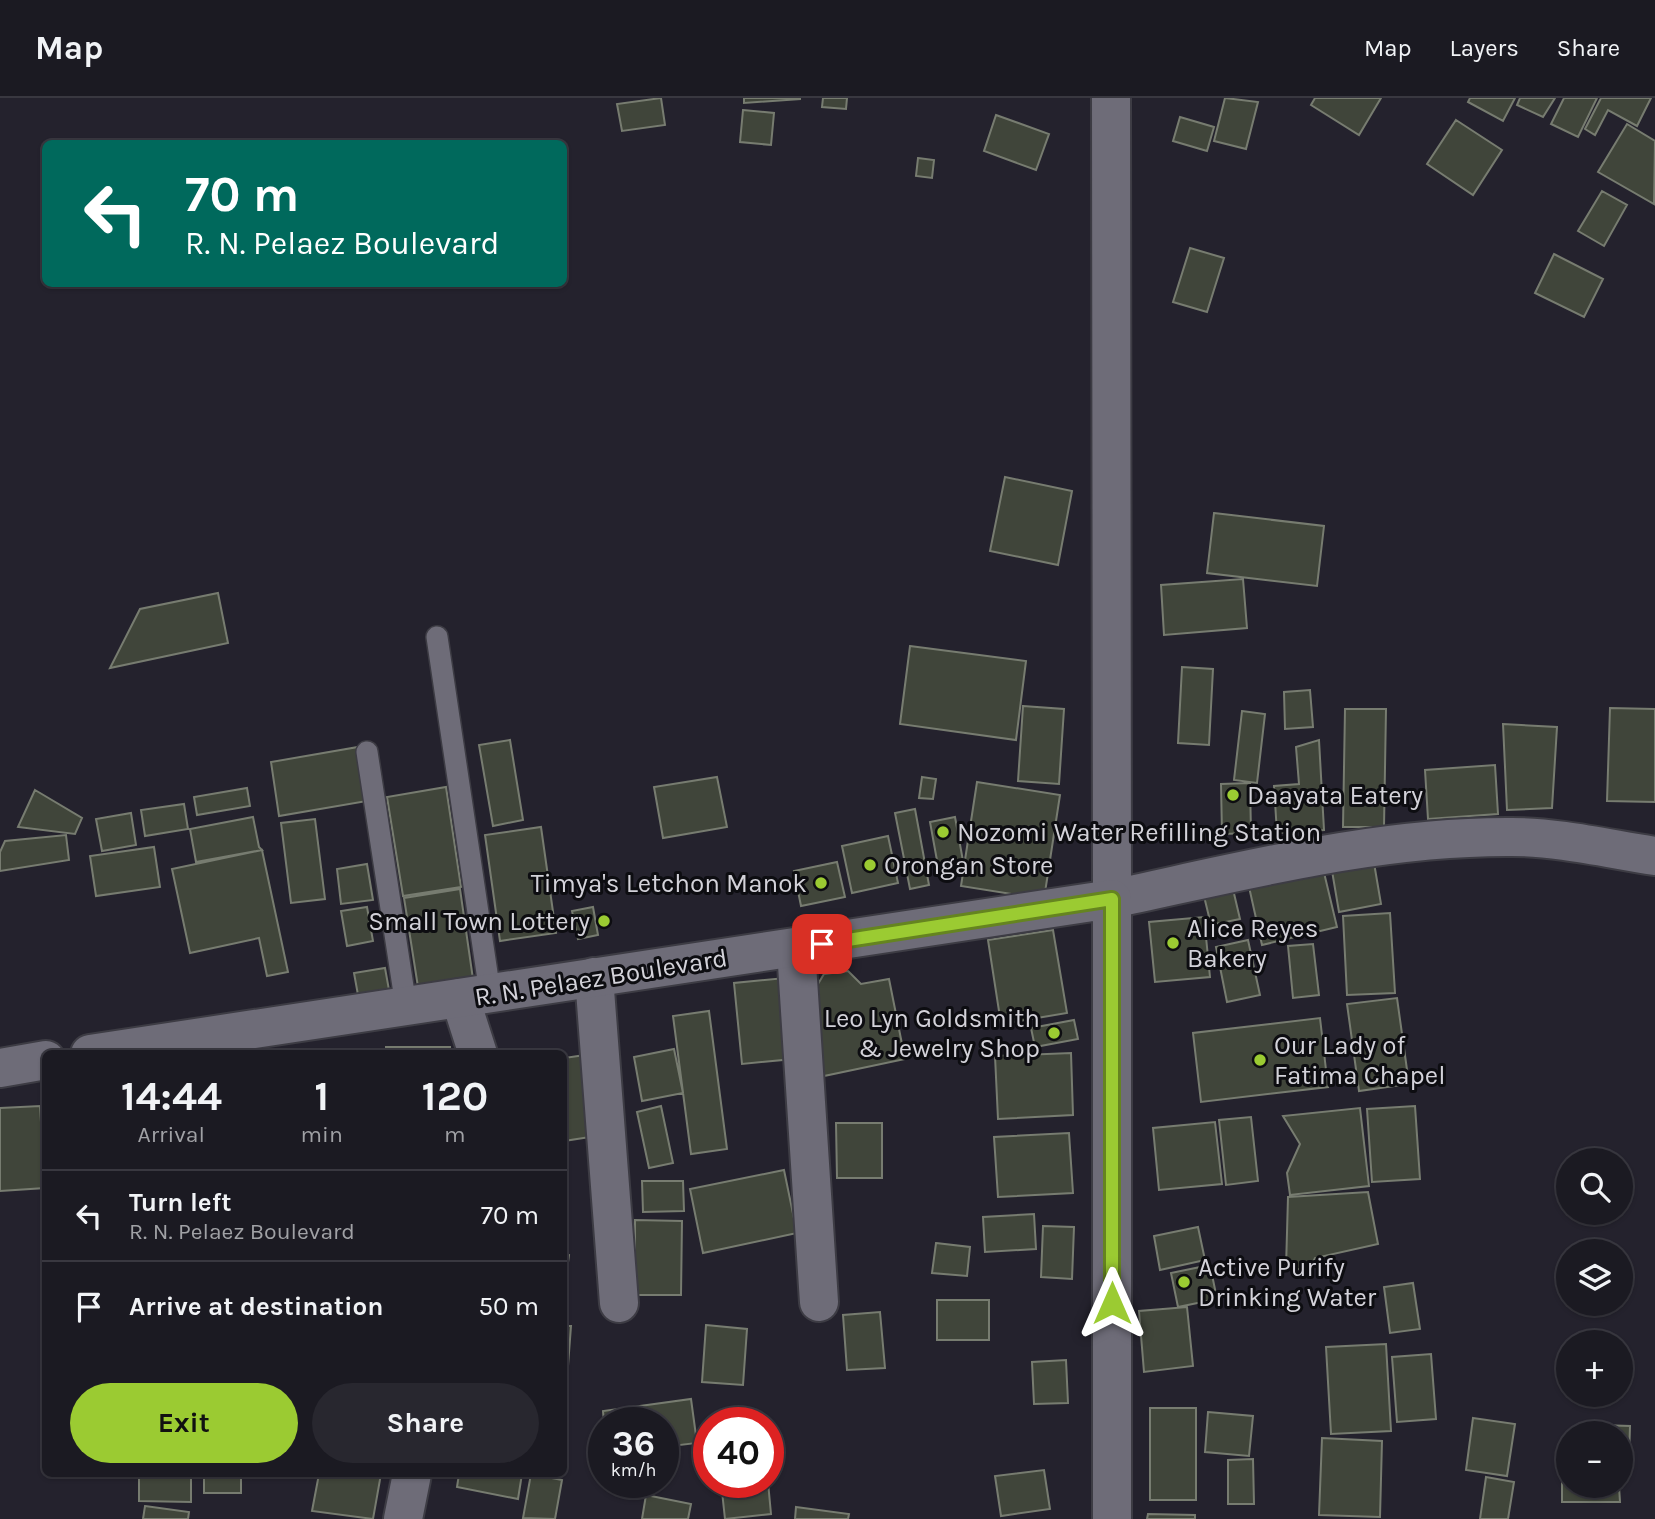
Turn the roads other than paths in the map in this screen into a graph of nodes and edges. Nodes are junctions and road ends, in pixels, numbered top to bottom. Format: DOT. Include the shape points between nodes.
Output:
graph roads {
  1 [pos="1111,98"];
  2 [pos="437,637"];
  3 [pos="367,752"];
  4 [pos="1655,856"];
  5 [pos="1112,899"];
  6 [pos="796,948"];
  7 [pos="594,977"];
  8 [pos="475,996"];
  9 [pos="407,1006"];
  10 [pos="254,1041"];
  11 [pos="140,1050"];
  12 [pos="478,1050"];
  13 [pos="42,1061"];
  14 [pos="0,1068"];
  15 [pos="819,1302"];
  16 [pos="619,1303"];
  17 [pos="411,1477"];
  18 [pos="403,1519"];
  19 [pos="1112,1519"];
  1 -- 5 [label="street"];
  2 -- 8 [label="lane"];
  3 -- 9 [label="lane"];
  4 -- 5 [label="street, R. N. Pelaez Boulevard" via="1515,837 1411,841 1289,861"];
  5 -- 6 [label="street, R. N. Pelaez Boulevard"];
  5 -- 19 [label="street"];
  6 -- 7 [label="street, R. N. Pelaez Boulevard"];
  6 -- 15 [label="street"];
  7 -- 8 [label="street, R. N. Pelaez Boulevard"];
  7 -- 16 [label="street"];
  8 -- 9 [label="street, R. N. Pelaez Boulevard"];
  8 -- 12 [label="street"];
  9 -- 10 [label="street, R. N. Pelaez Boulevard"];
  10 -- 11 [label="street, R. N. Pelaez Boulevard"];
  13 -- 14 [label="street"];
  17 -- 18 [label="street"];
}
